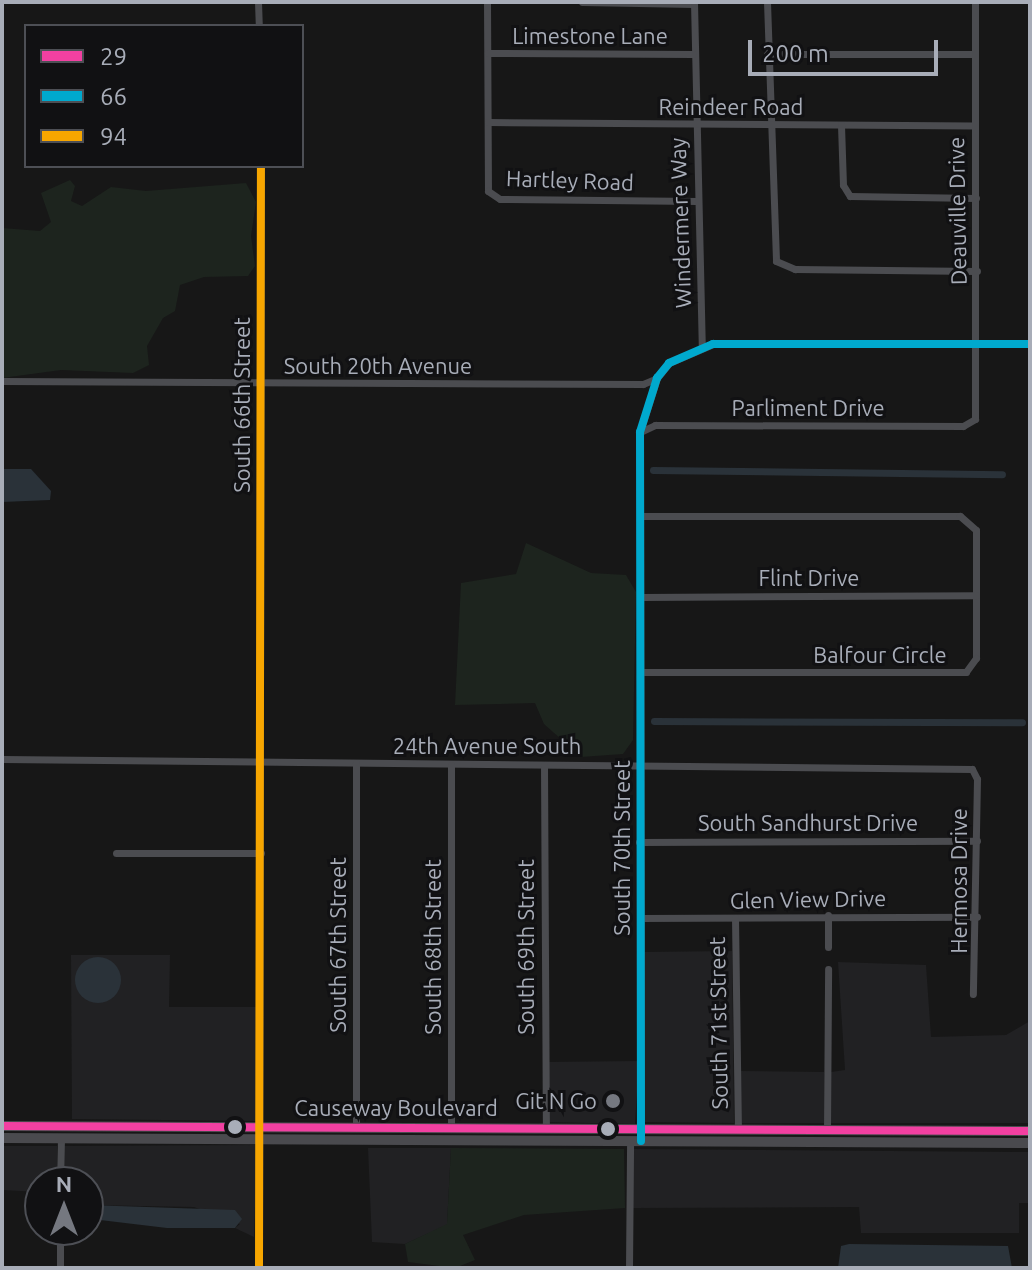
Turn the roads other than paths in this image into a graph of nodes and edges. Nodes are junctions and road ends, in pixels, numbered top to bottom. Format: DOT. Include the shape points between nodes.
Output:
graph roads {
  1 [pos="258,2"];
  2 [pos="487,2"];
  3 [pos="582,2"];
  4 [pos="767,2"];
  5 [pos="975,2"];
  6 [pos="694,3"];
  7 [pos="259,24"];
  8 [pos="488,53"];
  9 [pos="693,54"];
  10 [pos="767,54"];
  11 [pos="973,54"];
  12 [pos="488,122"];
  13 [pos="695,125"];
  14 [pos="768,125"];
  15 [pos="841,125"];
  16 [pos="974,125"];
  17 [pos="261,168"];
  18 [pos="976,198"];
  19 [pos="697,201"];
  20 [pos="977,271"];
  21 [pos="976,344"];
  22 [pos="1030,344"];
  23 [pos="702,346"];
  24 [pos="657,378"];
  25 [pos="2,381"];
  26 [pos="259,384"];
  27 [pos="975,419"];
  28 [pos="640,432"];
  29 [pos="641,516"];
  30 [pos="976,595"];
  31 [pos="642,597"];
  32 [pos="642,672"];
  33 [pos="2,759"];
  34 [pos="260,760"];
  35 [pos="356,763"];
  36 [pos="451,765"];
  37 [pos="544,765"];
  38 [pos="639,765"];
  39 [pos="972,769"];
  40 [pos="977,841"];
  41 [pos="639,842"];
  42 [pos="116,853"];
  43 [pos="261,853"];
  44 [pos="828,915"];
  45 [pos="977,917"];
  46 [pos="640,918"];
  47 [pos="735,918"];
  48 [pos="828,947"];
  49 [pos="828,969"];
  50 [pos="973,994"];
  51 [pos="2,1126"];
  52 [pos="180,1127"];
  53 [pos="356,1128"];
  54 [pos="451,1128"];
  55 [pos="546,1129"];
  56 [pos="738,1129"];
  57 [pos="827,1130"];
  58 [pos="1030,1131"];
  59 [pos="260,1133"];
  60 [pos="635,1135"];
  61 [pos="934,1137"];
  62 [pos="2,1138"];
  63 [pos="128,1138"];
  64 [pos="61,1139"];
  65 [pos="1030,1143"];
  66 [pos="60,1166"];
  67 [pos="60,1246"];
  68 [pos="60,1268"];
  69 [pos="259,1268"];
  70 [pos="629,1268"];
  1 -- 7 [label="street"];
  2 -- 8 [label="street, Hartley Road"];
  3 -- 6 [label="street"];
  4 -- 10 [label="street"];
  5 -- 11 [label="street, Deauville Drive"];
  6 -- 9 [label="street, Windermere Way"];
  8 -- 9 [label="street, Limestone Lane"];
  8 -- 12 [label="street, Hartley Road"];
  9 -- 13 [label="street, Windermere Way"];
  10 -- 11 [label="street"];
  10 -- 14 [label="street"];
  11 -- 16 [label="street, Deauville Drive"];
  12 -- 13 [label="street, Reindeer Road"];
  12 -- 19 [label="street, Hartley Road" via="488,191 500,199"];
  13 -- 14 [label="street, Reindeer Road"];
  13 -- 19 [label="street, Windermere Way"];
  14 -- 15 [label="street, Reindeer Road"];
  14 -- 20 [label="street" via="772,247 780,265"];
  15 -- 16 [label="street, Reindeer Road"];
  15 -- 18 [label="street" via="843,185 850,196"];
  16 -- 18 [label="street, Deauville Drive"];
  17 -- 26 [label="street, South 66th Street"];
  18 -- 20 [label="street, Deauville Drive"];
  19 -- 23 [label="street, Windermere Way"];
  20 -- 21 [label="street, Deauville Drive"];
  21 -- 22 [label="street"];
  21 -- 23 [label="street"];
  21 -- 27 [label="street, Deauville Drive"];
  23 -- 24 [label="street" via="669,363"];
  24 -- 26 [label="street, South 20th Avenue" via="643,384"];
  24 -- 28 [label="street, South 70th Street"];
  25 -- 26 [label="street, South 20th Avenue"];
  26 -- 34 [label="street, South 66th Street"];
  27 -- 28 [label="street, Parliment Drive" via="963,426 655,425"];
  28 -- 29 [label="street, South 70th Street"];
  29 -- 30 [label="street, Balfour Circle" via="968,518 976,530"];
  29 -- 31 [label="street, South 70th Street"];
  30 -- 31 [label="street, Flint Drive"];
  30 -- 32 [label="street, Balfour Circle" via="976,658 966,672"];
  31 -- 32 [label="street, South 70th Street"];
  32 -- 38 [label="street, South 70th Street"];
  33 -- 34 [label="street, 24th Avenue South"];
  34 -- 35 [label="street, 24th Avenue South"];
  34 -- 43 [label="street, South 66th Street"];
  35 -- 36 [label="street, 24th Avenue South"];
  35 -- 53 [label="street, South 67th Street"];
  36 -- 37 [label="street, 24th Avenue South"];
  36 -- 54 [label="street, South 68th Street"];
  37 -- 38 [label="street, 24th Avenue South"];
  37 -- 55 [label="street, South 69th Street"];
  38 -- 39 [label="street, 24th Avenue South"];
  38 -- 41 [label="street, South 70th Street"];
  39 -- 40 [label="street, Hermosa Drive" via="977,779"];
  40 -- 41 [label="street, South Sandhurst Drive"];
  40 -- 45 [label="street, Hermosa Drive"];
  41 -- 46 [label="street, South 70th Street"];
  42 -- 43 [label="street"];
  43 -- 59 [label="street, South 66th Street"];
  44 -- 45 [label="street, Glen View Drive"];
  44 -- 47 [label="street, Glen View Drive"];
  44 -- 48 [label="street"];
  45 -- 50 [label="street, Hermosa Drive"];
  46 -- 47 [label="street, Glen View Drive"];
  46 -- 60 [label="street, South 70th Street"];
  47 -- 56 [label="street, South 71st Street"];
  49 -- 57 [label="street"];
  51 -- 52 [label="main road, Causeway Boulevard"];
  52 -- 59 [label="main road, Causeway Boulevard"];
  52 -- 63 [label="main road"];
  53 -- 54 [label="main road, Causeway Boulevard"];
  53 -- 59 [label="main road, Causeway Boulevard"];
  54 -- 55 [label="main road, Causeway Boulevard"];
  55 -- 60 [label="main road, Causeway Boulevard"];
  56 -- 57 [label="main road, Causeway Boulevard"];
  56 -- 60 [label="main road, Causeway Boulevard"];
  57 -- 61 [label="main road, Causeway Boulevard"];
  58 -- 61 [label="main road, Causeway Boulevard"];
  59 -- 60 [label="main road, Causeway Boulevard"];
  59 -- 63 [label="main road, Causeway Boulevard"];
  59 -- 69 [label="street, South 66th Street"];
  60 -- 61 [label="main road, Causeway Boulevard"];
  60 -- 70 [label="street, South 70th Street"];
  61 -- 65 [label="main road, Causeway Boulevard"];
  62 -- 64 [label="main road, Causeway Boulevard"];
  63 -- 64 [label="main road, Causeway Boulevard"];
  64 -- 66 [label="street"];
  67 -- 68 [label="street"];
}
